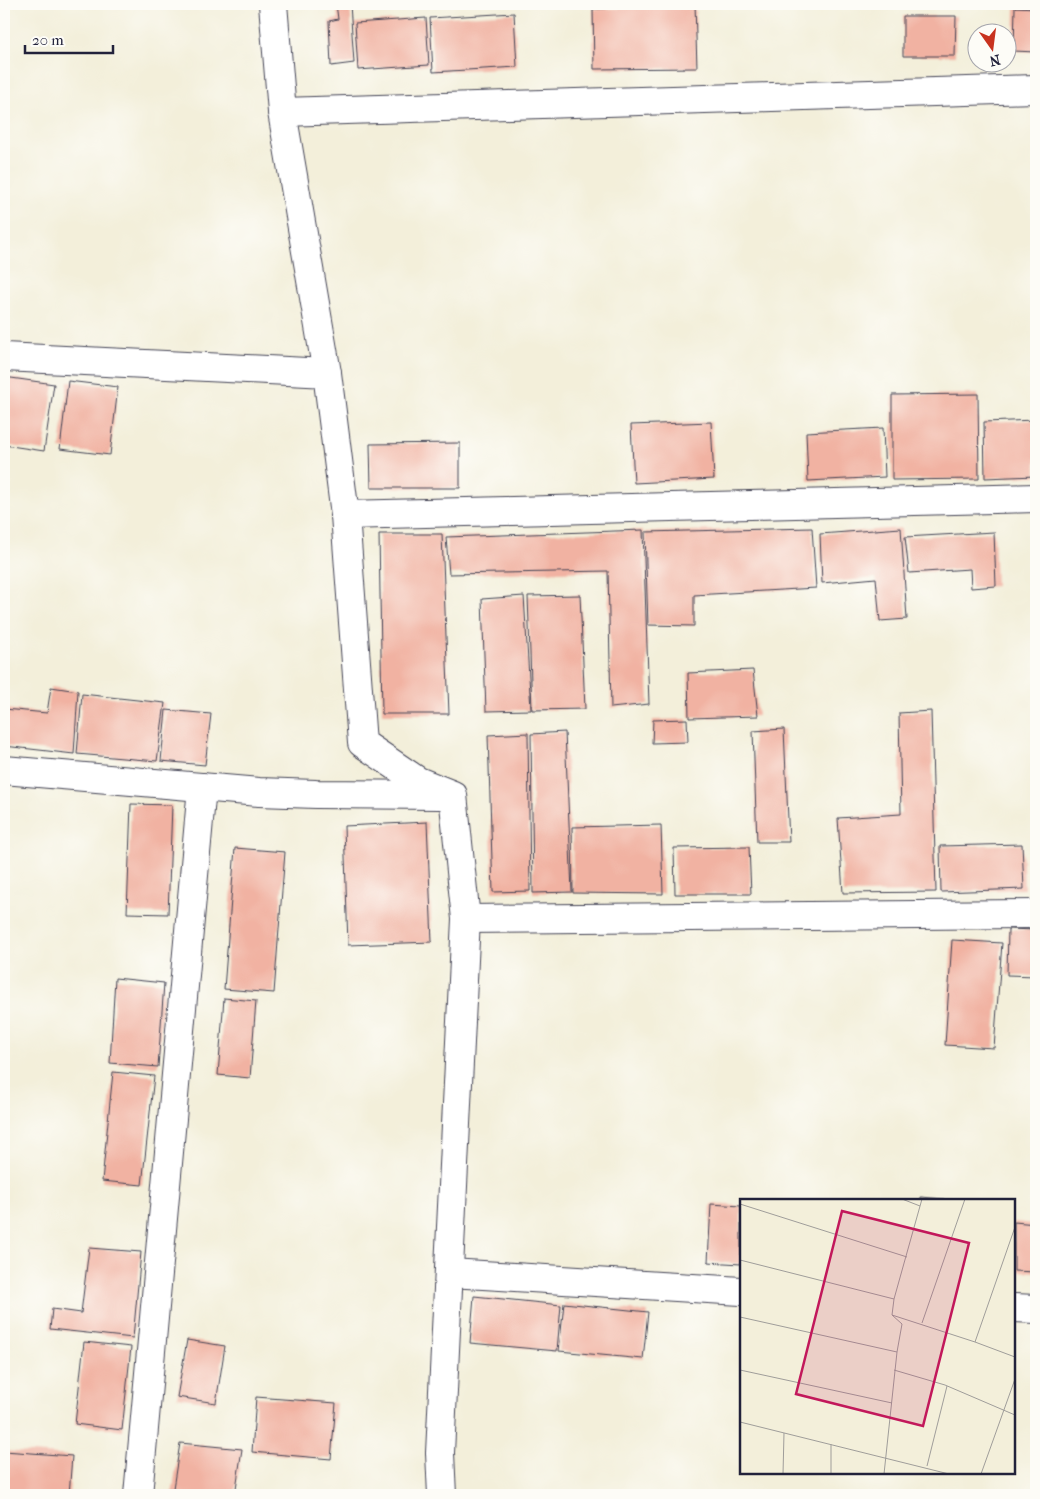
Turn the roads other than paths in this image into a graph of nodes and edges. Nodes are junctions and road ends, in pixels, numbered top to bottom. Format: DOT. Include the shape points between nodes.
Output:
graph roads {
  1 [pos="273,4"];
  2 [pos="1036,89"];
  3 [pos="282,112"];
  4 [pos="4,358"];
  5 [pos="327,374"];
  6 [pos="1036,498"];
  7 [pos="345,515"];
  8 [pos="4,770"];
  9 [pos="202,787"];
  10 [pos="453,795"];
  11 [pos="1036,914"];
  12 [pos="466,919"];
  13 [pos="450,1273"];
  14 [pos="740,1291"];
  15 [pos="1015,1308"];
  16 [pos="1036,1309"];
  17 [pos="138,1495"];
  18 [pos="442,1495"];
  1 -- 3 [label="street"];
  2 -- 3 [label="street"];
  3 -- 5 [label="street"];
  4 -- 5 [label="street"];
  5 -- 7 [label="street"];
  6 -- 7 [label="street"];
  7 -- 10 [label="street" via="362,744 418,782"];
  8 -- 9 [label="street"];
  9 -- 10 [label="street" via="316,794"];
  9 -- 17 [label="street"];
  10 -- 12 [label="street"];
  11 -- 12 [label="street"];
  12 -- 13 [label="street"];
  13 -- 14 [label="street"];
  13 -- 18 [label="street" via="440,1453"];
  15 -- 16 [label="street"];
}
